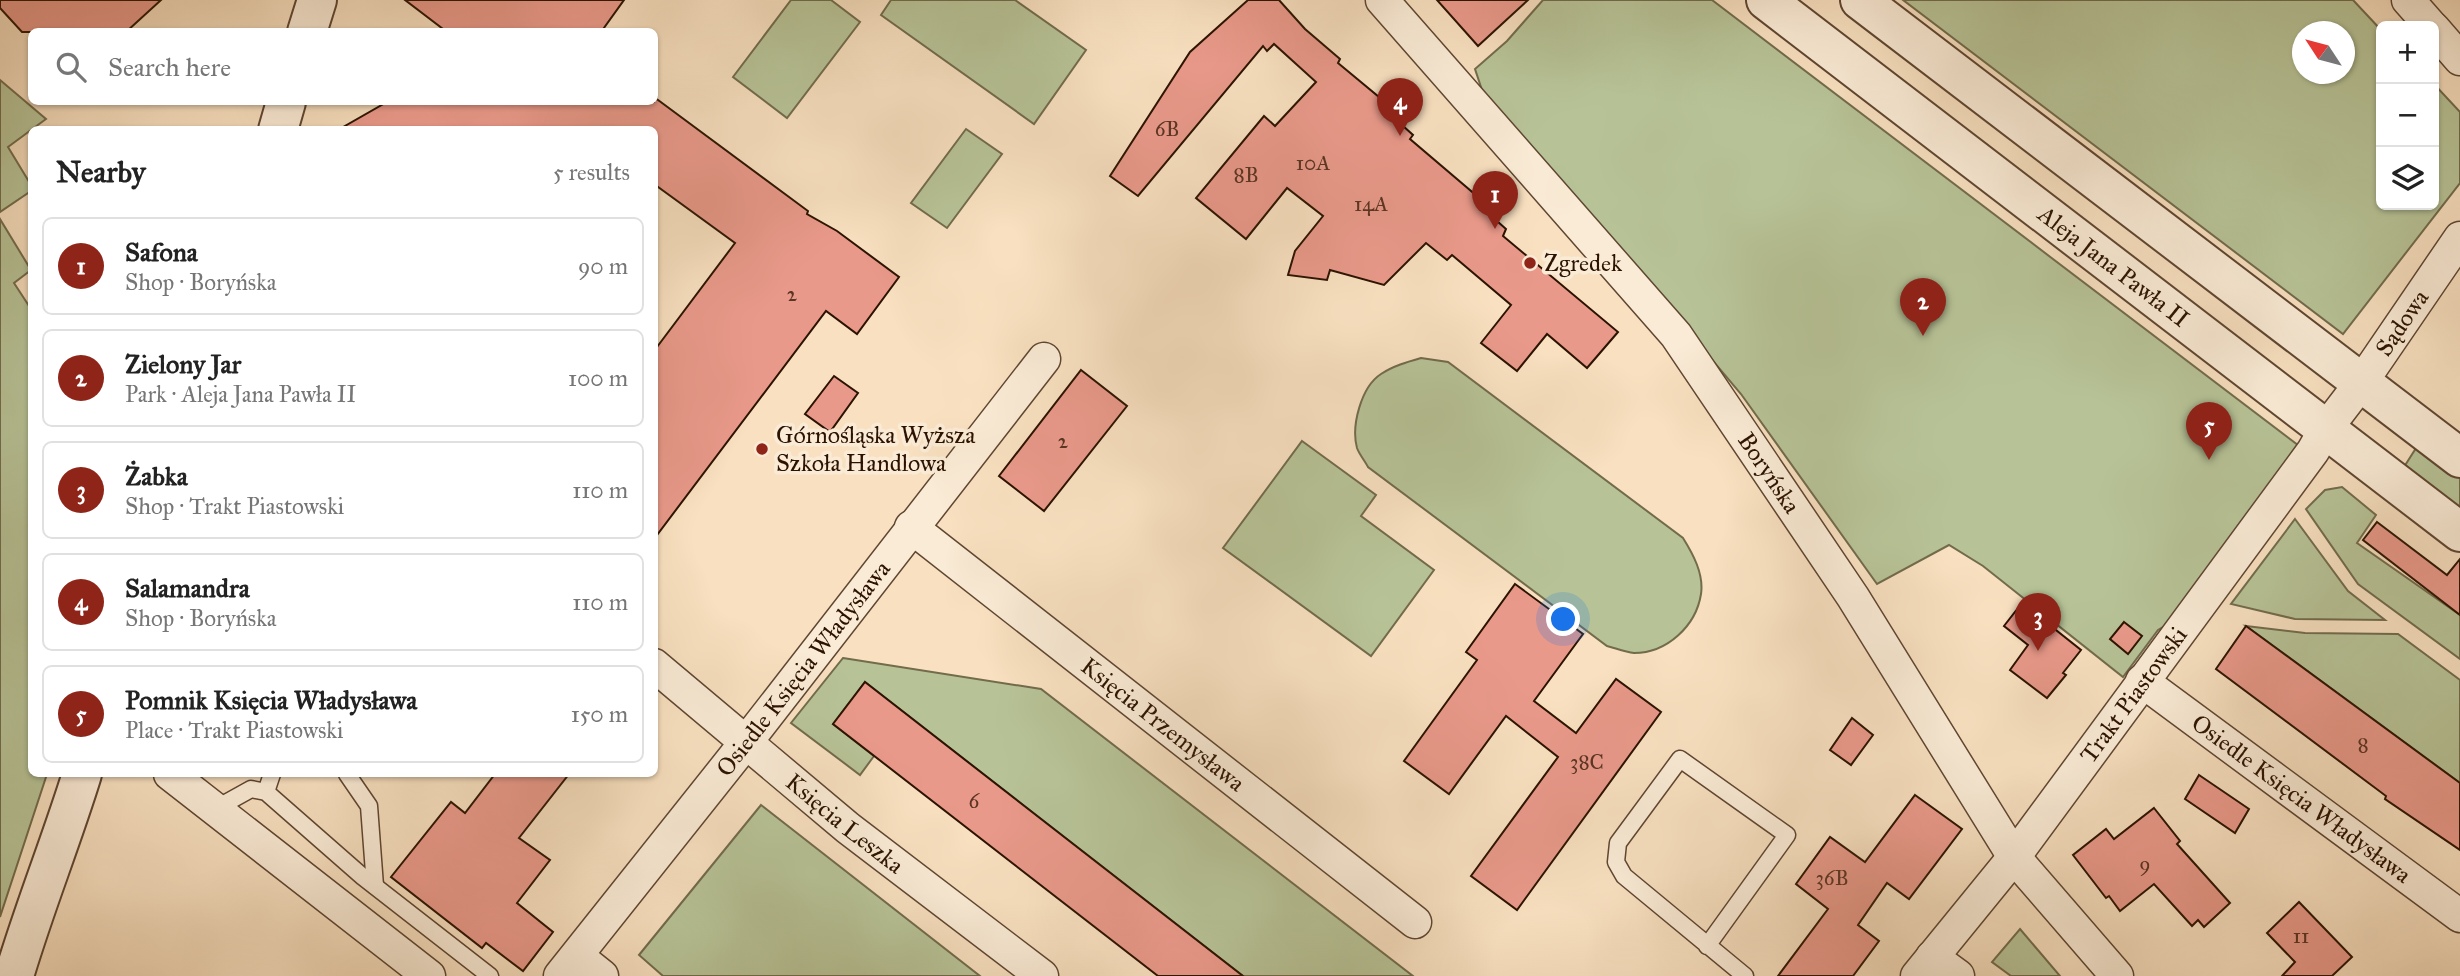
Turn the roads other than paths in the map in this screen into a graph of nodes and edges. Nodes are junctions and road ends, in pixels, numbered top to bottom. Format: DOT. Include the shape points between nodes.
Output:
graph roads {
  1 [pos="317,0"];
  2 [pos="1382,0"];
  3 [pos="1766,0"];
  4 [pos="1860,0"];
  5 [pos="2408,0"];
  6 [pos="2426,21"];
  7 [pos="308,28"];
  8 [pos="2439,36"];
  9 [pos="2460,59"];
  10 [pos="285,105"];
  11 [pos="279,126"];
  12 [pos="2460,239"];
  13 [pos="1044,359"];
  14 [pos="2343,406"];
  15 [pos="2460,458"];
  16 [pos="911,527"];
  17 [pos="2460,532"];
  18 [pos="658,668"];
  19 [pos="2141,681"];
  20 [pos="747,741"];
  21 [pos="81,777"];
  22 [pos="174,777"];
  23 [pos="271,777"];
  24 [pos="348,777"];
  25 [pos="266,792"];
  26 [pos="215,808"];
  27 [pos="2014,857"];
  28 [pos="375,886"];
  29 [pos="2460,916"];
  30 [pos="1415,922"];
  31 [pos="1707,946"];
  32 [pos="568,966"];
  33 [pos="1924,966"];
  34 [pos="13,976"];
  35 [pos="429,976"];
  36 [pos="490,976"];
  37 [pos="602,976"];
  38 [pos="1042,976"];
  39 [pos="1745,976"];
  40 [pos="1958,976"];
  41 [pos="2117,976"];
  1 -- 7 [label="street"];
  2 -- 27 [label="street, Boryńska" via="1676,335 1853,597"];
  3 -- 14 [label="street, Aleja Jana Pawła II"];
  4 -- 14 [label="street, Aleja Jana Pawła II"];
  5 -- 6 [label="street"];
  8 -- 9 [label="street"];
  10 -- 11 [label="street"];
  12 -- 14 [label="street, Sądowa"];
  13 -- 16 [label="street, Osiedle Księcia Władysława"];
  14 -- 15 [label="street, Aleja Jana Pawła II"];
  14 -- 17 [label="street, Aleja Jana Pawła II"];
  14 -- 19 [label="street, Trakt Piastowski"];
  16 -- 20 [label="street, Osiedle Księcia Władysława"];
  16 -- 30 [label="street, Księcia Przemysława"];
  18 -- 20 [label="street, Księcia Leszka"];
  19 -- 27 [label="street, Trakt Piastowski"];
  19 -- 29 [label="street, Osiedle Księcia Władysława"];
  20 -- 32 [label="street, Osiedle Księcia Władysława"];
  20 -- 38 [label="street, Księcia Leszka" via="848,828"];
  21 -- 34 [label="street"];
  22 -- 26 [label="street"];
  23 -- 25 [label="lane"];
  24 -- 28 [label="lane" via="369,806"];
  25 -- 26 [label="lane" via="251,789"];
  25 -- 28 [label="lane"];
  26 -- 35 [label="street"];
  27 -- 33 [label="street, Trakt Piastowski"];
  27 -- 41 [label="street, Boryńska"];
  28 -- 36 [label="lane"];
  31 -- 31 [label="lane" via="1787,835 1680,759 1618,844 1616,862 1623,876"];
  31 -- 39 [label="lane"];
  32 -- 37 [label="street"];
  33 -- 40 [label="street"];
}
